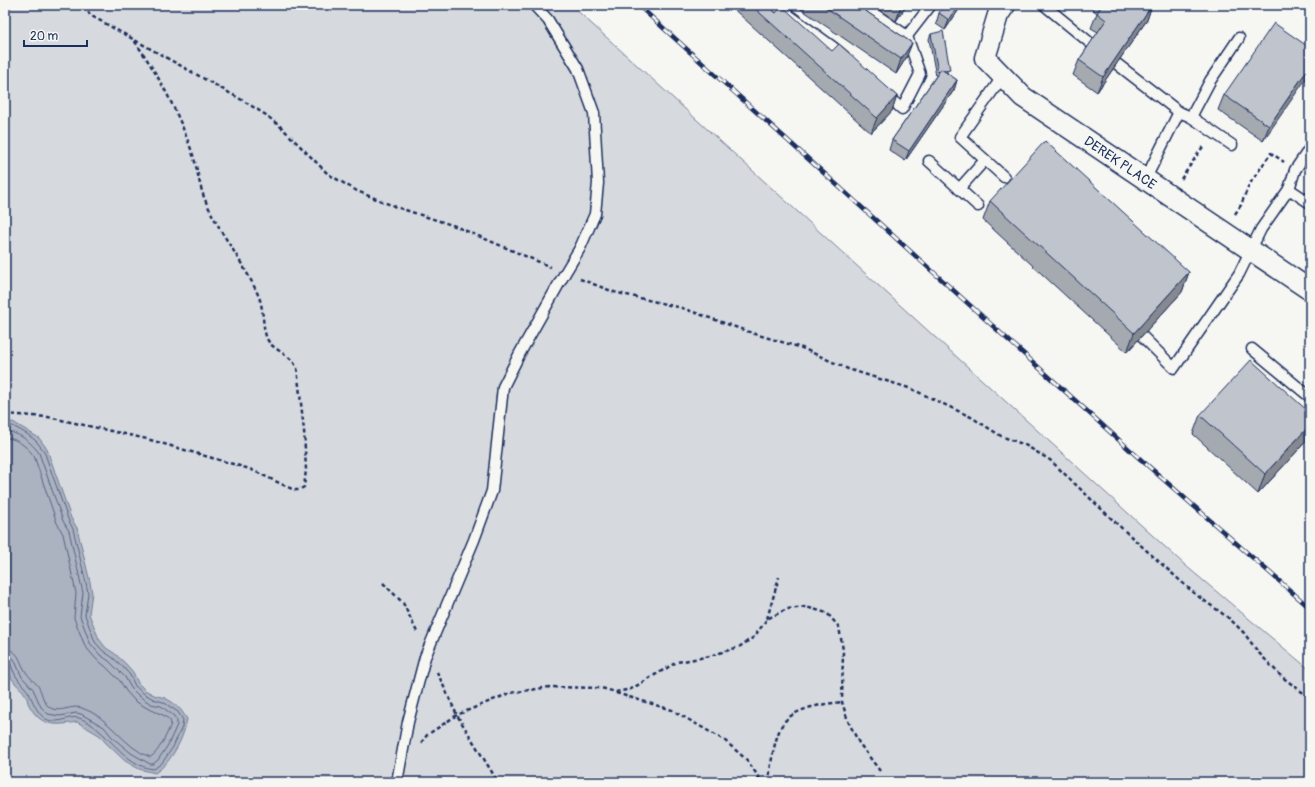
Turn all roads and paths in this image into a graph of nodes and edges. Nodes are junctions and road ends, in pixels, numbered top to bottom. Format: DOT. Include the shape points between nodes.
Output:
graph roads {
  1 [pos="84,5"];
  2 [pos="534,5"];
  3 [pos="775,5"];
  4 [pos="861,5"];
  5 [pos="930,5"];
  6 [pos="1005,5"];
  7 [pos="1044,5"];
  8 [pos="907,36"];
  9 [pos="132,38"];
  10 [pos="1240,38"];
  11 [pos="1094,46"];
  12 [pos="850,62"];
  13 [pos="1117,64"];
  14 [pos="1003,76"];
  15 [pos="879,88"];
  16 [pos="1179,112"];
  17 [pos="1191,117"];
  18 [pos="1213,132"];
  19 [pos="1232,145"];
  20 [pos="1310,148"];
  21 [pos="985,160"];
  22 [pos="929,161"];
  23 [pos="1295,170"];
  24 [pos="1004,176"];
  25 [pos="1146,178"];
  26 [pos="959,188"];
  27 [pos="1289,189"];
  28 [pos="1170,195"];
  29 [pos="1310,203"];
  30 [pos="978,206"];
  31 [pos="1223,231"];
  32 [pos="1250,250"];
  33 [pos="565,273"];
  34 [pos="1310,290"];
  35 [pos="1142,336"];
  36 [pos="1252,349"];
  37 [pos="1310,397"];
  38 [pos="5,414"];
  39 [pos="779,577"];
  40 [pos="383,583"];
  41 [pos="767,619"];
  42 [pos="427,650"];
  43 [pos="616,692"];
  44 [pos="1310,698"];
  45 [pos="842,702"];
  46 [pos="458,715"];
  47 [pos="880,771"];
  48 [pos="398,777"];
  49 [pos="498,782"];
  50 [pos="762,782"];
  51 [pos="769,782"];
  1 -- 9 [label="path" via="90,15"];
  2 -- 33 [label="lane" via="548,20 578,69 594,113 598,183 595,214 580,248"];
  3 -- 12 [label="lane" via="833,46"];
  4 -- 8 [label="lane"];
  5 -- 8 [label="lane"];
  6 -- 14 [label="street, DEREK PLACE" via="998,15 985,58"];
  7 -- 11 [label="lane"];
  8 -- 15 [label="lane" via="920,74 902,109"];
  9 -- 33 [label="path" via="266,115 328,174 357,191 455,226"];
  9 -- 38 [label="path" via="150,63 173,105 194,160 206,202 259,299 267,337 273,346 288,355 297,368 304,430 304,487 294,490 250,469 147,439 48,417"];
  10 -- 17 [label="lane" via="1210,81"];
  13 -- 16 [label="lane"];
  14 -- 21 [label="lane" via="960,137"];
  14 -- 25 [label="street, DEREK PLACE" via="1024,96"];
  16 -- 17 [label="lane"];
  16 -- 25 [label="lane"];
  17 -- 18 [label="lane"];
  18 -- 19 [label="lane"];
  18 -- 28 [label="path"];
  20 -- 23 [label="lane"];
  21 -- 24 [label="lane"];
  21 -- 26 [label="lane"];
  22 -- 26 [label="lane"];
  23 -- 27 [label="lane"];
  23 -- 31 [label="path" via="1271,153 1249,185 1241,206"];
  25 -- 28 [label="street, DEREK PLACE"];
  26 -- 30 [label="lane"];
  27 -- 29 [label="lane"];
  27 -- 32 [label="lane" via="1261,229"];
  28 -- 31 [label="street, DEREK PLACE"];
  31 -- 32 [label="street, DEREK PLACE"];
  32 -- 34 [label="street, DEREK PLACE"];
  32 -- 35 [label="lane" via="1239,274 1174,368"];
  33 -- 42 [label="lane" via="503,387 492,492"];
  33 -- 44 [label="path" via="614,292 682,308 802,348 848,368 912,389 971,417 1001,436 1025,445 1050,460 1195,594 1230,619 1281,676"];
  36 -- 37 [label="lane"];
  39 -- 41 [label="path"];
  40 -- 42 [label="path" via="403,603"];
  41 -- 43 [label="path" via="754,637 739,647 677,662 631,689"];
  41 -- 45 [label="path" via="787,609 806,607 827,613 839,627 843,650"];
  42 -- 46 [label="path"];
  42 -- 48 [label="lane" via="408,722"];
  43 -- 46 [label="path" via="601,688 550,687 510,693"];
  43 -- 50 [label="path" via="672,710 724,740 747,760"];
  45 -- 47 [label="path" via="859,743"];
  45 -- 51 [label="path" via="804,709 786,720 778,733"];
  46 -- 48 [label="path" via="427,736"];
  46 -- 49 [label="path"];
}
